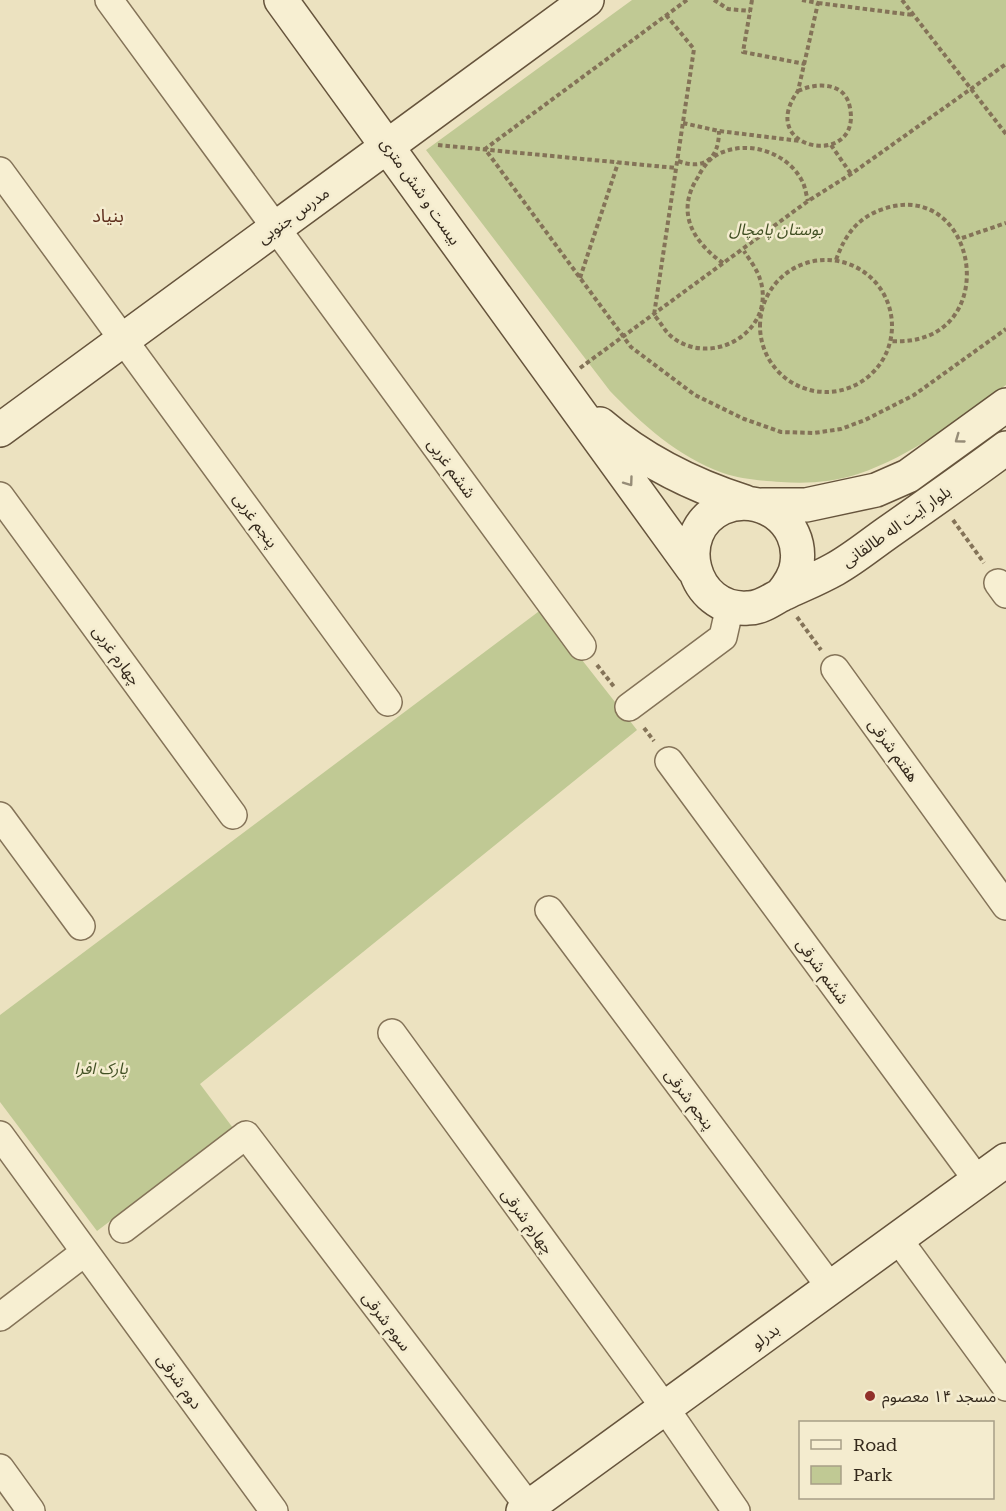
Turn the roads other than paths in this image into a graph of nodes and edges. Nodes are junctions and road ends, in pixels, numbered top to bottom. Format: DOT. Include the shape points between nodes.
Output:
graph roads {
  1 [pos="109,0"];
  2 [pos="281,0"];
  3 [pos="587,0"];
  4 [pos="391,143"];
  5 [pos="0,171"];
  6 [pos="276,228"];
  7 [pos="124,339"];
  8 [pos="557,384"];
  9 [pos="1006,405"];
  10 [pos="0,430"];
  11 [pos="1006,448"];
  12 [pos="0,495"];
  13 [pos="754,504"];
  14 [pos="693,569"];
  15 [pos="781,595"];
  16 [pos="730,606"];
  17 [pos="582,645"];
  18 [pos="835,669"];
  19 [pos="388,702"];
  20 [pos="628,707"];
  21 [pos="669,761"];
  22 [pos="233,815"];
  23 [pos="0,816"];
  24 [pos="1006,906"];
  25 [pos="549,910"];
  26 [pos="81,926"];
  27 [pos="392,1033"];
  28 [pos="0,1135"];
  29 [pos="1006,1160"];
  30 [pos="978,1181"];
  31 [pos="123,1229"];
  32 [pos="898,1239"];
  33 [pos="85,1252"];
  34 [pos="831,1288"];
  35 [pos="0,1317"];
  36 [pos="1006,1387"];
  37 [pos="665,1408"];
  38 [pos="0,1468"];
  39 [pos="526,1509"];
  40 [pos="31,1511"];
  41 [pos="274,1511"];
  42 [pos="736,1511"];
  1 -- 6 [label="street, ششم غربی"];
  2 -- 4 [label="street, بیست و شش متری"];
  3 -- 4 [label="street, مدرس جنوبی"];
  4 -- 6 [label="street, مدرس جنوبی"];
  4 -- 8 [label="street, بیست و شش متری"];
  5 -- 7 [label="street, پنجم غربی"];
  6 -- 7 [label="street, مدرس جنوبی"];
  6 -- 17 [label="street, ششم غربی"];
  7 -- 10 [label="street, مدرس جنوبی"];
  7 -- 19 [label="street, پنجم غربی"];
  8 -- 13 [label="street, بیست و شش متری" via="623,443 702,488"];
  8 -- 14 [label="street, بیست و شش متری, one-way"];
  9 -- 13 [label="street, بلوار آیت اله طالقانی, one-way" via="908,476 876,490 806,505"];
  11 -- 15 [label="street, بلوار آیت اله طالقانی" via="836,569"];
  12 -- 22 [label="street, چهارم غربی"];
  13 -- 14 [label="street" via="729,504 703,523 695,537"];
  13 -- 15 [label="street" via="778,514 797,545 798,563"];
  14 -- 16 [label="street" via="701,585"];
  15 -- 16 [label="street" via="748,608"];
  16 -- 20 [label="street" via="723,637"];
  18 -- 24 [label="street, هفتم شرقی"];
  21 -- 30 [label="street, ششم شرقی"];
  23 -- 26 [label="street"];
  25 -- 34 [label="street, پنجم شرقی"];
  27 -- 37 [label="street, چهارم شرقی"];
  28 -- 33 [label="street, دوم شرقی"];
  29 -- 30 [label="street, بدرلو"];
  30 -- 32 [label="street, بدرلو"];
  31 -- 39 [label="street, سوم شرقی" via="246,1135"];
  32 -- 34 [label="street, بدرلو"];
  32 -- 36 [label="street"];
  33 -- 35 [label="street"];
  33 -- 41 [label="street, دوم شرقی"];
  34 -- 37 [label="street, بدرلو"];
  37 -- 39 [label="street, بدرلو"];
  37 -- 42 [label="street, چهارم شرقی"];
  38 -- 40 [label="street"];
}
